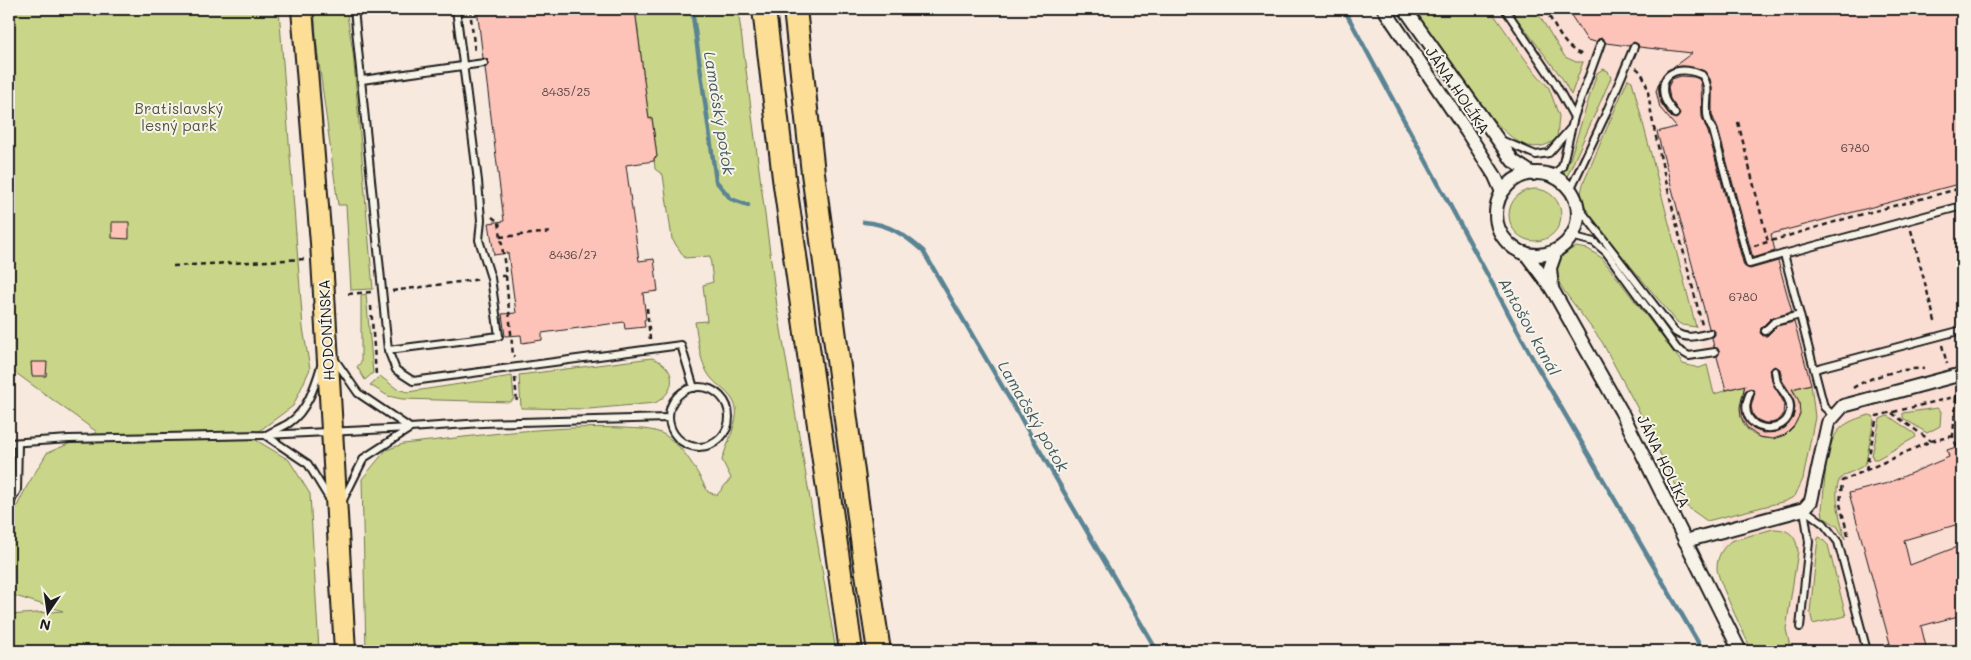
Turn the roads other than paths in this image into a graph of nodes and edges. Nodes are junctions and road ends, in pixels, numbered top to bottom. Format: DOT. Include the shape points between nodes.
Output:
graph roads {
  1 [pos="302,9"];
  2 [pos="354,9"];
  3 [pos="456,9"];
  4 [pos="764,9"];
  5 [pos="795,9"];
  6 [pos="1384,9"];
  7 [pos="1405,9"];
  8 [pos="1504,9"];
  9 [pos="1602,42"];
  10 [pos="1634,47"];
  11 [pos="484,63"];
  12 [pos="463,67"];
  13 [pos="362,80"];
  14 [pos="1675,114"];
  15 [pos="1574,116"];
  16 [pos="1571,128"];
  17 [pos="1495,137"];
  18 [pos="1533,174"];
  19 [pos="1551,176"];
  20 [pos="1570,190"];
  21 [pos="1502,192"];
  22 [pos="1577,205"];
  23 [pos="1962,206"];
  24 [pos="1571,236"];
  25 [pos="1556,251"];
  26 [pos="1525,253"];
  27 [pos="1784,254"];
  28 [pos="1552,289"];
  29 [pos="1800,315"];
  30 [pos="1962,330"];
  31 [pos="1765,331"];
  32 [pos="1710,333"];
  33 [pos="326,347"];
  34 [pos="388,350"];
  35 [pos="1715,352"];
  36 [pos="1815,369"];
  37 [pos="1775,371"];
  38 [pos="1962,374"];
  39 [pos="694,388"];
  40 [pos="1750,393"];
  41 [pos="1834,416"];
  42 [pos="669,418"];
  43 [pos="410,428"];
  44 [pos="331,432"];
  45 [pos="265,435"];
  46 [pos="9,443"];
  47 [pos="18,443"];
  48 [pos="9,506"];
  49 [pos="1804,509"];
  50 [pos="337,512"];
  51 [pos="1685,541"];
  52 [pos="1800,628"];
  53 [pos="345,651"];
  54 [pos="851,651"];
  55 [pos="879,651"];
  56 [pos="1740,651"];
  57 [pos="1867,651"];
  1 -- 33 [label="main road, HODONÍNSKA"];
  2 -- 13 [label="lane"];
  3 -- 12 [label="lane"];
  4 -- 54 [label="highway" via="784,178"];
  5 -- 55 [label="highway" via="813,173"];
  6 -- 21 [label="street, JÁNA HOLÍKA" via="1467,132"];
  7 -- 17 [label="street, JÁNA HOLÍKA"];
  8 -- 15 [label="lane"];
  9 -- 15 [label="lane"];
  10 -- 20 [label="lane"];
  11 -- 12 [label="lane"];
  12 -- 13 [label="lane"];
  12 -- 34 [label="lane" via="478,181 479,240 491,278 499,336"];
  13 -- 34 [label="lane"];
  14 -- 27 [label="lane" via="1664,98 1666,80 1678,70 1702,76 1708,89 1707,121 1713,130 1749,264"];
  15 -- 16 [label="lane"];
  16 -- 17 [label="lane" via="1549,153 1536,155"];
  16 -- 19 [label="lane" via="1562,167"];
  17 -- 18 [label="street, JÁNA HOLÍKA" via="1513,162"];
  18 -- 19 [label="street"];
  18 -- 21 [label="street" via="1518,178"];
  19 -- 20 [label="street"];
  20 -- 22 [label="street"];
  21 -- 26 [label="street" via="1496,213 1499,231 1510,245"];
  22 -- 24 [label="street" via="1577,223"];
  22 -- 32 [label="lane" via="1675,332 1689,338"];
  23 -- 27 [label="lane"];
  24 -- 25 [label="street"];
  24 -- 35 [label="lane" via="1594,242 1606,252 1677,350 1690,356"];
  25 -- 26 [label="street" via="1540,255"];
  25 -- 28 [label="street, JÁNA HOLÍKA" via="1550,268"];
  26 -- 28 [label="street, JÁNA HOLÍKA"];
  27 -- 29 [label="lane"];
  28 -- 51 [label="street, JÁNA HOLÍKA" via="1621,411"];
  29 -- 31 [label="lane" via="1774,322"];
  29 -- 36 [label="lane"];
  30 -- 36 [label="lane"];
  33 -- 43 [label="lane" via="358,393"];
  33 -- 44 [label="main road, HODONÍNSKA"];
  33 -- 45 [label="lane" via="314,390 300,411 290,422"];
  34 -- 39 [label="lane" via="396,370 413,380 681,345"];
  36 -- 41 [label="lane" via="1824,407"];
  37 -- 40 [label="lane" via="1790,407 1784,422 1776,428 1758,427 1747,416 1746,401"];
  38 -- 41 [label="street" via="1843,406"];
  39 -- 42 [label="lane" via="679,395 670,409"];
  39 -- 42 [label="lane" via="712,390 726,403 729,421 721,438 704,446 684,443 674,432"];
  41 -- 49 [label="street" via="1828,423 1811,501"];
  42 -- 43 [label="lane"];
  43 -- 44 [label="lane"];
  43 -- 50 [label="lane" via="364,458"];
  44 -- 45 [label="lane"];
  44 -- 50 [label="main road, HODONÍNSKA"];
  45 -- 47 [label="lane"];
  45 -- 50 [label="lane" via="308,464"];
  46 -- 47 [label="lane"];
  47 -- 48 [label="lane" via="17,490"];
  49 -- 51 [label="street"];
  49 -- 52 [label="lane" via="1809,542"];
  49 -- 57 [label="lane" via="1824,524 1838,542"];
  50 -- 53 [label="main road, HODONÍNSKA"];
  51 -- 56 [label="street, JÁNA HOLÍKA"];
}
